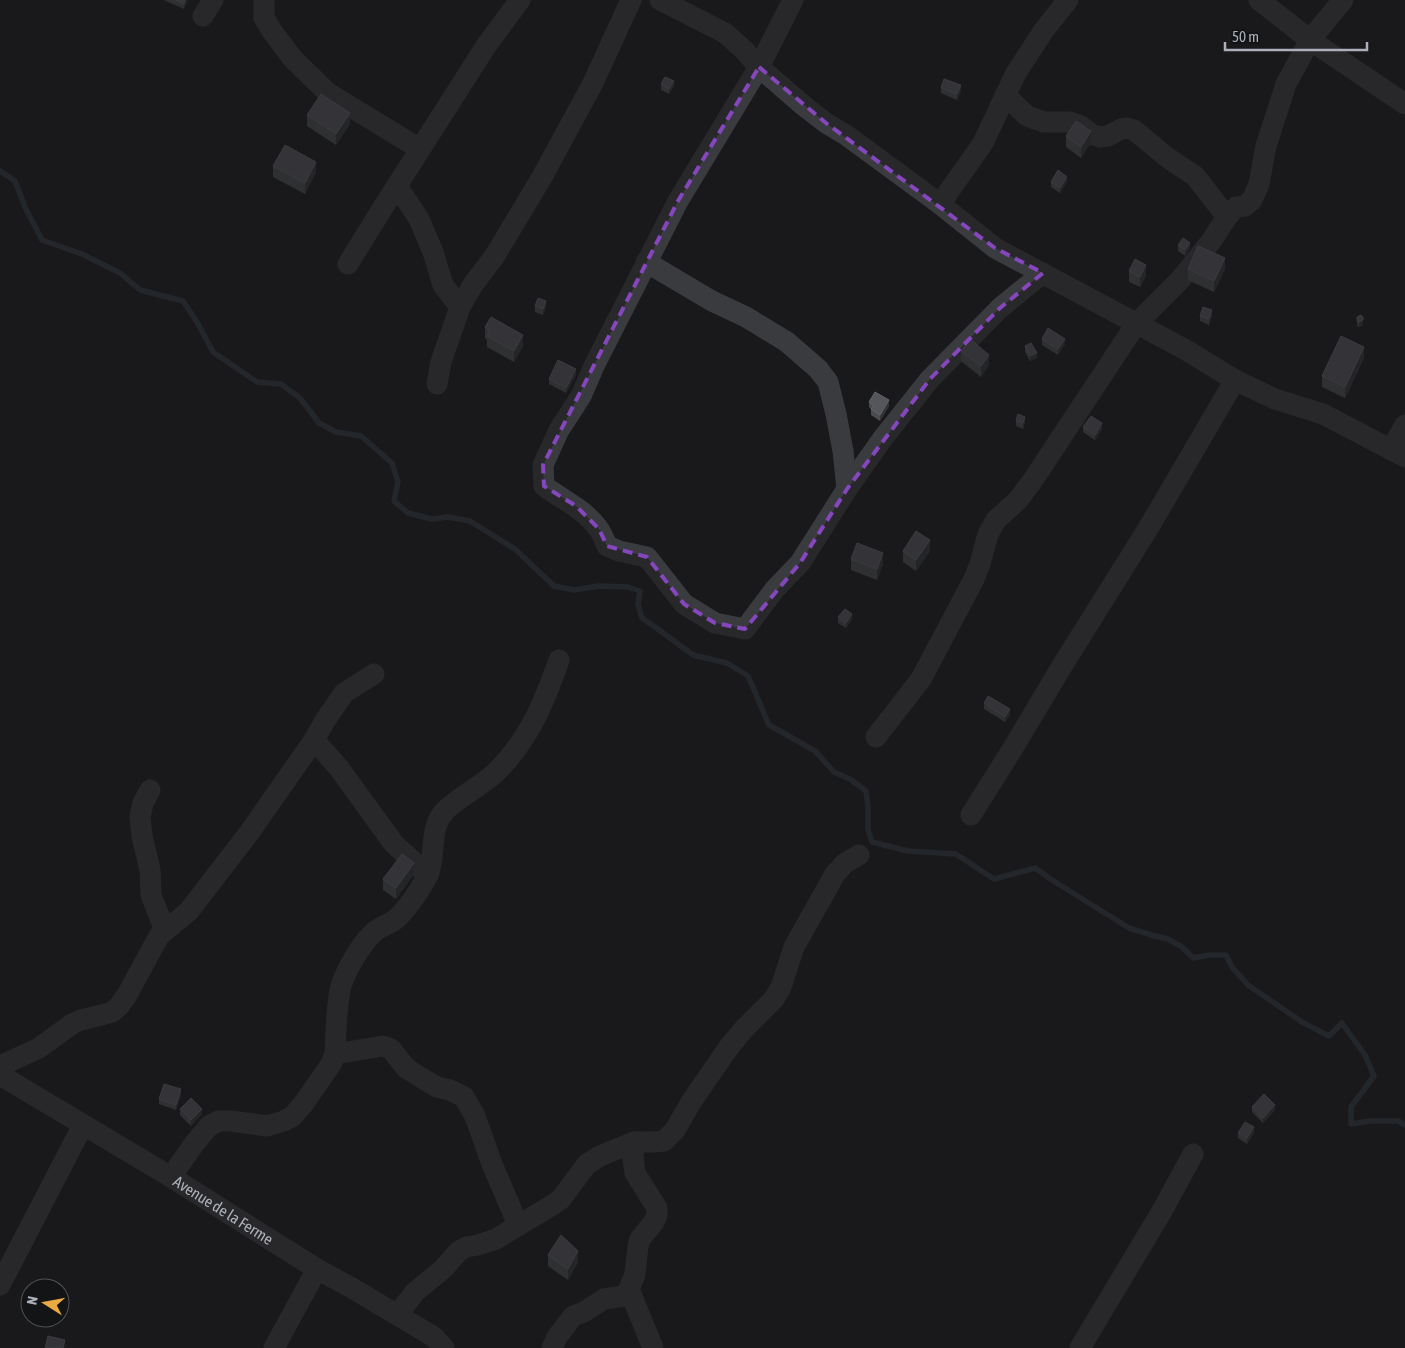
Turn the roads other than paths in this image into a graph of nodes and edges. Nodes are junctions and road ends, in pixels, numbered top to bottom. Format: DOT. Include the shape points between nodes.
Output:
graph roads {
  1 [pos="264,0"];
  2 [pos="520,0"];
  3 [pos="632,0"];
  4 [pos="660,0"];
  5 [pos="793,0"];
  6 [pos="1068,0"];
  7 [pos="1259,0"];
  8 [pos="1343,0"];
  9 [pos="1310,40"];
  10 [pos="759,67"];
  11 [pos="1005,95"];
  12 [pos="1405,104"];
  13 [pos="420,149"];
  14 [pos="396,186"];
  15 [pos="940,204"];
  16 [pos="1227,217"];
  17 [pos="646,262"];
  18 [pos="348,264"];
  19 [pos="1042,273"];
  20 [pos="460,307"];
  21 [pos="1136,324"];
  22 [pos="1235,380"];
  23 [pos="437,384"];
  24 [pos="1405,425"];
  25 [pos="1398,454"];
  26 [pos="847,489"];
  27 [pos="559,660"];
  28 [pos="374,674"];
  29 [pos="876,737"];
  30 [pos="314,740"];
  31 [pos="150,790"];
  32 [pos="971,815"];
  33 [pos="859,855"];
  34 [pos="428,875"];
  35 [pos="166,931"];
  36 [pos="335,1054"];
  37 [pos="0,1066"];
  38 [pos="0,1075"];
  39 [pos="83,1125"];
  40 [pos="634,1142"];
  41 [pos="1193,1154"];
  42 [pos="171,1177"];
  43 [pos="518,1225"];
  44 [pos="317,1269"];
  45 [pos="0,1284"];
  46 [pos="629,1289"];
  47 [pos="397,1315"];
  48 [pos="274,1348"];
  49 [pos="444,1348"];
  50 [pos="552,1348"];
  51 [pos="653,1348"];
  52 [pos="1080,1348"];
  1 -- 13 [label="street" via="264,18 272,31 293,58 328,93"];
  2 -- 13 [label="street" via="486,46"];
  3 -- 20 [label="street" via="542,177"];
  4 -- 10 [label="street" via="725,33"];
  5 -- 10 [label="street"];
  6 -- 11 [label="street" via="1028,54"];
  7 -- 9 [label="street"];
  8 -- 9 [label="street"];
  9 -- 12 [label="street"];
  9 -- 16 [label="street" via="1286,84 1252,200 1245,206 1236,207"];
  10 -- 15 [label="street" via="826,123"];
  10 -- 17 [label="street" via="678,201"];
  11 -- 15 [label="street" via="983,142"];
  11 -- 16 [label="street" via="1027,116 1044,122 1070,122 1100,137 1121,129 1134,130 1196,176"];
  13 -- 14 [label="street"];
  14 -- 18 [label="street"];
  14 -- 20 [label="street" via="419,219 443,285"];
  15 -- 19 [label="street" via="995,248"];
  16 -- 21 [label="street" via="1180,280"];
  17 -- 26 [label="street" via="787,342 818,368 828,382 836,414"];
  17 -- 26 [label="street" via="582,396 551,447 543,465 544,486 576,506 599,529 607,546 647,557 684,604 715,623 745,629 775,589 800,563"];
  19 -- 21 [label="street"];
  19 -- 26 [label="street" via="1000,308 930,379"];
  20 -- 23 [label="street"];
  21 -- 22 [label="street"];
  21 -- 29 [label="street" via="1033,480 1018,500 996,520 988,534 974,580 921,678"];
  22 -- 25 [label="street" via="1275,399 1323,414"];
  22 -- 32 [label="street" via="1149,527"];
  24 -- 25 [label="street"];
  27 -- 34 [label="street" via="535,722 512,753 493,775 444,812 438,822"];
  28 -- 30 [label="street" via="344,693"];
  30 -- 34 [label="street" via="339,768 394,844"];
  30 -- 35 [label="street" via="255,825 189,911"];
  31 -- 35 [label="street" via="140,817 142,836 152,882 151,895"];
  33 -- 40 [label="street" via="845,862 835,874 794,947 782,987 774,1000 729,1047 675,1130 664,1141"];
  34 -- 36 [label="street" via="397,919 372,933 344,977 340,988"];
  35 -- 37 [label="street" via="159,936 127,995 112,1012 72,1024 39,1048"];
  36 -- 42 [label="street" via="293,1116 267,1126 219,1121 209,1126"];
  36 -- 43 [label="street" via="383,1046 420,1077 464,1097 475,1116"];
  38 -- 39 [label="street, Avenue de la Ferme"];
  39 -- 42 [label="street, Avenue de la Ferme"];
  39 -- 45 [label="street"];
  40 -- 43 [label="street" via="588,1164 560,1199"];
  40 -- 46 [label="street" via="635,1172 656,1208 656,1215 640,1239 635,1274"];
  41 -- 52 [label="street"];
  42 -- 44 [label="street, Avenue de la Ferme"];
  43 -- 47 [label="street" via="496,1239 459,1251 415,1292"];
  44 -- 47 [label="street, Avenue de la Ferme"];
  44 -- 48 [label="street"];
  46 -- 50 [label="street" via="624,1296 604,1299 573,1316"];
  46 -- 51 [label="street"];
  47 -- 49 [label="street, Avenue de la Ferme" via="434,1337"];
}
